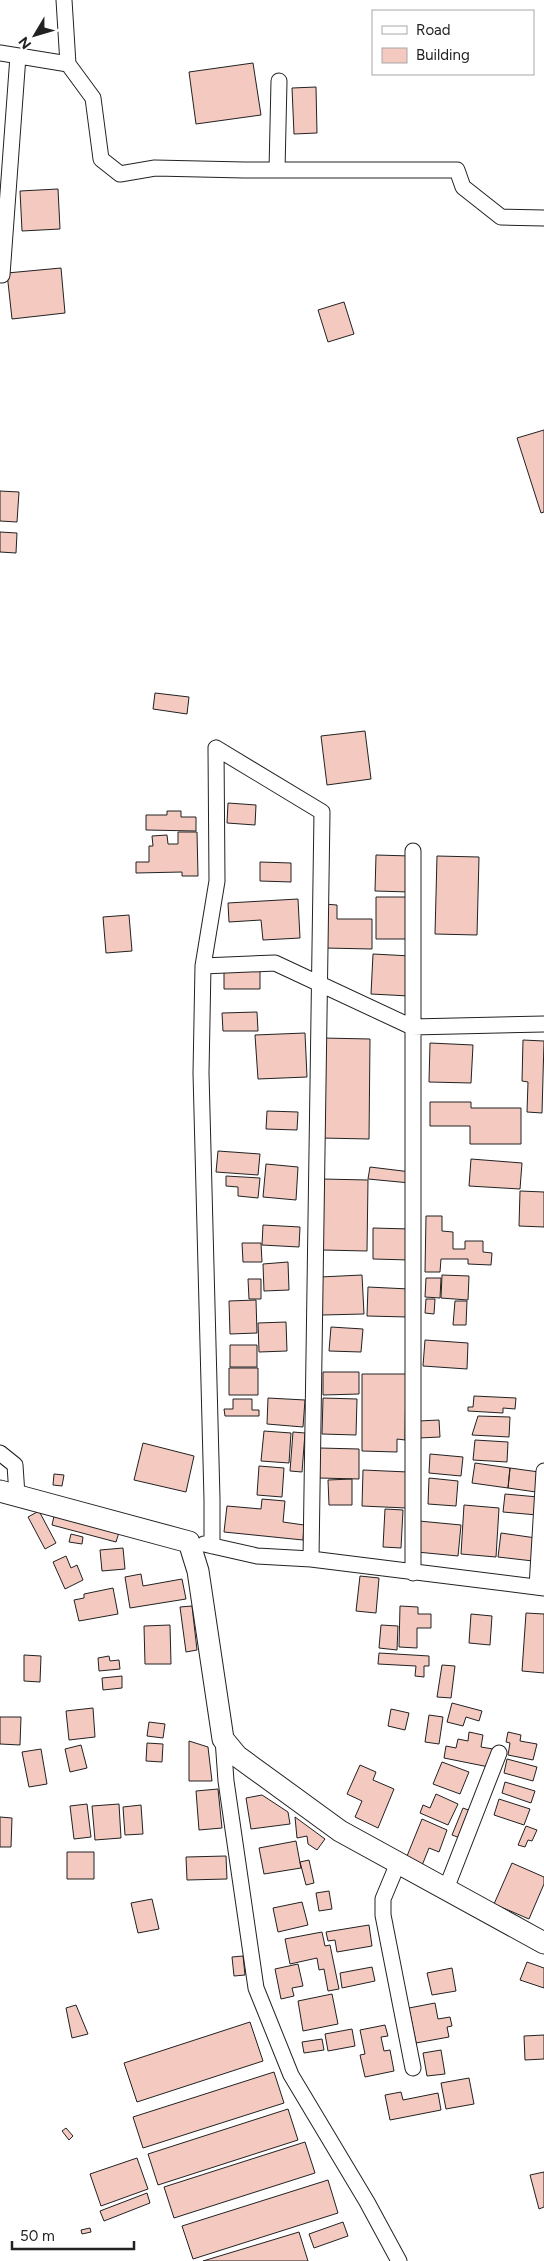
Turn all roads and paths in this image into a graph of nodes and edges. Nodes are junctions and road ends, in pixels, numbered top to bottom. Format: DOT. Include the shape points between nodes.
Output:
graph roads {
  1 [pos="64,0"];
  2 [pos="0,53"];
  3 [pos="18,56"];
  4 [pos="68,64"];
  5 [pos="279,81"];
  6 [pos="277,170"];
  7 [pos="544,218"];
  8 [pos="2,275"];
  9 [pos="413,851"];
  10 [pos="203,966"];
  11 [pos="320,984"];
  12 [pos="544,1024"];
  13 [pos="412,1027"];
  14 [pos="0,1453"];
  15 [pos="544,1471"];
  16 [pos="8,1493"];
  17 [pos="189,1542"];
  18 [pos="212,1546"];
  19 [pos="311,1559"];
  20 [pos="413,1573"];
  21 [pos="541,1587"];
  22 [pos="223,1738"];
  23 [pos="499,1753"];
  24 [pos="398,1863"];
  25 [pos="446,1889"];
  26 [pos="544,1943"];
  27 [pos="413,2068"];
  28 [pos="399,2261"];
  1 -- 4 [label="street"];
  2 -- 3 [label="street"];
  3 -- 4 [label="street"];
  3 -- 8 [label="street"];
  4 -- 6 [label="street" via="94,98 102,159 120,174 154,168"];
  5 -- 6 [label="street"];
  6 -- 7 [label="street" via="456,170 463,187 501,217"];
  9 -- 13 [label="street"];
  10 -- 11 [label="street" via="275,963"];
  10 -- 11 [label="street" via="217,881 216,748 322,812"];
  10 -- 18 [label="street" via="201,1074"];
  11 -- 13 [label="street"];
  11 -- 19 [label="street"];
  12 -- 13 [label="street"];
  13 -- 20 [label="street"];
  14 -- 16 [label="street" via="15,1465"];
  15 -- 21 [label="street"];
  16 -- 17 [label="street"];
  17 -- 18 [label="street"];
  17 -- 22 [label="street" via="198,1571"];
  18 -- 19 [label="street" via="257,1556"];
  19 -- 20 [label="street"];
  20 -- 21 [label="street"];
  22 -- 24 [label="street" via="237,1756 340,1831"];
  22 -- 28 [label="street" via="226,1781 256,1988 291,2075"];
  23 -- 25 [label="street"];
  24 -- 25 [label="street"];
  24 -- 27 [label="street" via="383,1899 383,1915"];
  25 -- 26 [label="street"];
}
